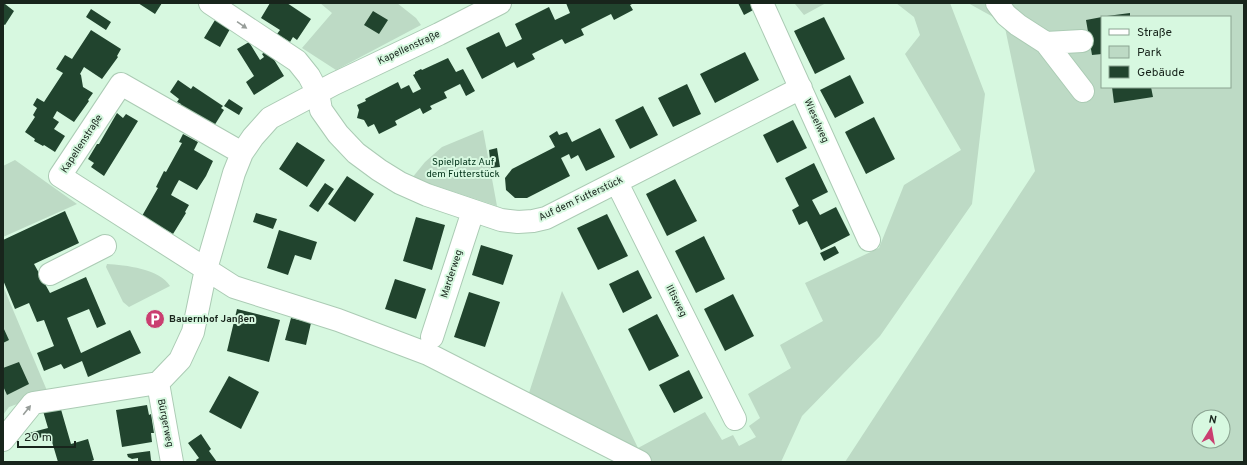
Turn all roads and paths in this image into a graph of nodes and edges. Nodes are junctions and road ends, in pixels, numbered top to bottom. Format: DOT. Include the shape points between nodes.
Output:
graph roads {
  1 [pos="210,3"];
  2 [pos="500,3"];
  3 [pos="762,3"];
  4 [pos="997,3"];
  5 [pos="1082,40"];
  6 [pos="1046,43"];
  7 [pos="801,88"];
  8 [pos="1083,91"];
  9 [pos="318,93"];
  10 [pos="242,154"];
  11 [pos="617,183"];
  12 [pos="473,211"];
  13 [pos="869,240"];
  14 [pos="105,246"];
  15 [pos="206,269"];
  16 [pos="50,274"];
  17 [pos="432,337"];
  18 [pos="158,383"];
  19 [pos="735,419"];
  20 [pos="3,440"];
  21 [pos="172,462"];
  22 [pos="640,462"];
  1 -- 9 [label="street, one-way" via="297,61"];
  2 -- 9 [label="street, Kapellenstraße"];
  3 -- 7 [label="street, Wieselweg"];
  4 -- 6 [label="street" via="1018,25"];
  5 -- 6 [label="street"];
  6 -- 8 [label="street"];
  7 -- 11 [label="street, Auf dem Futterstück"];
  7 -- 13 [label="street, Wieselweg"];
  9 -- 10 [label="street, Kapellenstraße" via="292,104 270,118"];
  9 -- 12 [label="street, Auf dem Futterstück" via="321,110 356,154 400,183"];
  10 -- 15 [label="street, Kapellenstraße"];
  10 -- 15 [label="street, Kapellenstraße" via="121,84 60,176"];
  11 -- 12 [label="street, Auf dem Futterstück" via="533,222 500,220"];
  11 -- 19 [label="street, Iltisweg"];
  12 -- 17 [label="street, Marderweg"];
  14 -- 16 [label="street"];
  15 -- 18 [label="street, Kapellenstraße" via="193,332 180,360"];
  15 -- 22 [label="street" via="234,287 338,320 428,354"];
  20 -- 18 [label="street, one-way" via="33,403"];
  18 -- 21 [label="street, Bürgerweg"];
}
